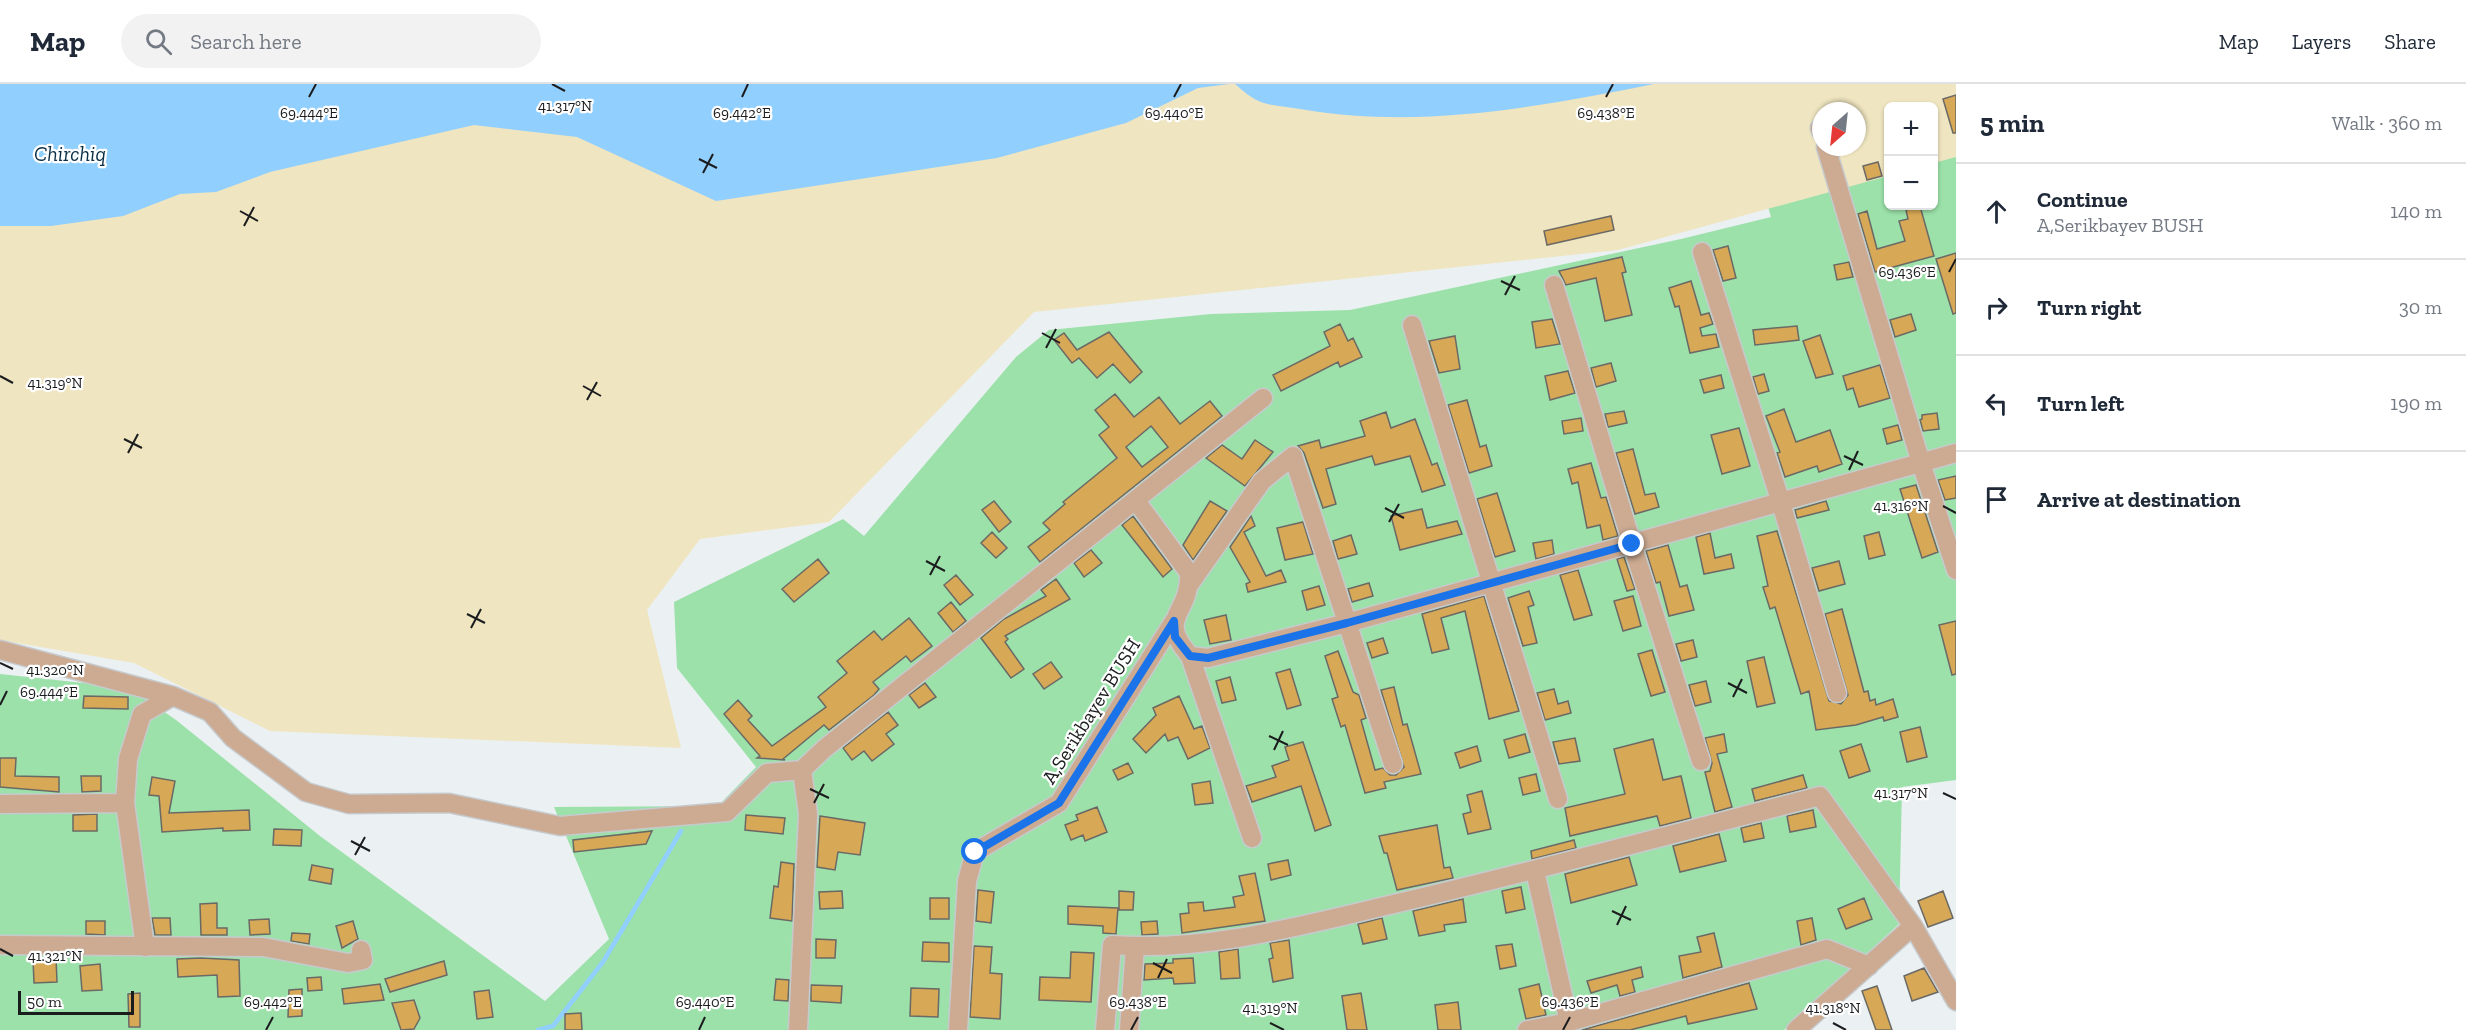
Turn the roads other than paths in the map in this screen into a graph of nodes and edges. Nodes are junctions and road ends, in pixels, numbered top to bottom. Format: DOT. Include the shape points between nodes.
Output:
graph roads {
  1 [pos="1829,156"];
  2 [pos="1702,252"];
  3 [pos="1554,285"];
  4 [pos="1412,325"];
  5 [pos="1263,398"];
  6 [pos="1956,453"];
  7 [pos="1921,463"];
  8 [pos="1137,502"];
  9 [pos="1781,503"];
  10 [pos="1632,544"];
  11 [pos="1956,570"];
  12 [pos="1491,584"];
  13 [pos="1189,585"];
  14 [pos="1174,621"];
  15 [pos="1347,623"];
  16 [pos="0,650"];
  17 [pos="1190,656"];
  18 [pos="1837,693"];
  19 [pos="173,696"];
  20 [pos="1701,761"];
  21 [pos="1393,764"];
  22 [pos="802,770"];
  23 [pos="1558,799"];
  24 [pos="125,803"];
  25 [pos="0,804"];
  26 [pos="1251,838"];
  27 [pos="1535,871"];
  28 [pos="1913,926"];
  29 [pos="0,945"];
  30 [pos="146,946"];
  31 [pos="1135,946"];
  32 [pos="361,950"];
  33 [pos="1869,966"];
  34 [pos="1956,1001"];
  35 [pos="1569,1022"];
  36 [pos="798,1030"];
  37 [pos="957,1030"];
  38 [pos="1105,1030"];
  39 [pos="1129,1030"];
  40 [pos="1527,1030"];
  41 [pos="1796,1030"];
  1 -- 7 [label="street"];
  2 -- 9 [label="street"];
  3 -- 10 [label="street"];
  4 -- 12 [label="street"];
  5 -- 8 [label="street"];
  6 -- 7 [label="street"];
  7 -- 9 [label="street"];
  7 -- 11 [label="street"];
  8 -- 13 [label="street" via="1189,573"];
  8 -- 22 [label="street"];
  9 -- 10 [label="street"];
  9 -- 18 [label="street"];
  10 -- 12 [label="street"];
  10 -- 20 [label="street"];
  12 -- 15 [label="street"];
  12 -- 23 [label="street"];
  13 -- 14 [label="street, A,Serikbayev BUSH"];
  13 -- 15 [label="street, A,Serikbayev BUSH" via="1262,481 1293,456"];
  14 -- 17 [label="street" via="1175,637"];
  14 -- 37 [label="street, A,Serikbayev BUSH" via="1059,803 975,852 967,881"];
  15 -- 17 [label="street" via="1208,658"];
  15 -- 21 [label="street"];
  16 -- 19 [label="street"];
  17 -- 26 [label="street"];
  19 -- 22 [label="street" via="210,712 233,738 306,792 349,804 449,804 560,826 695,816 727,812 767,773"];
  19 -- 24 [label="street" via="142,714 128,759"];
  22 -- 36 [label="street" via="808,814"];
  24 -- 25 [label="street"];
  24 -- 30 [label="street"];
  27 -- 28 [label="street" via="1820,796"];
  27 -- 31 [label="street" via="1252,937"];
  27 -- 35 [label="street"];
  28 -- 33 [label="street"];
  28 -- 34 [label="street"];
  29 -- 30 [label="street"];
  30 -- 32 [label="street" via="263,947 348,963 363,960"];
  31 -- 38 [label="street" via="1112,945"];
  31 -- 39 [label="street"];
  33 -- 35 [label="street" via="1827,949"];
  33 -- 41 [label="street"];
  35 -- 40 [label="street"];
}
